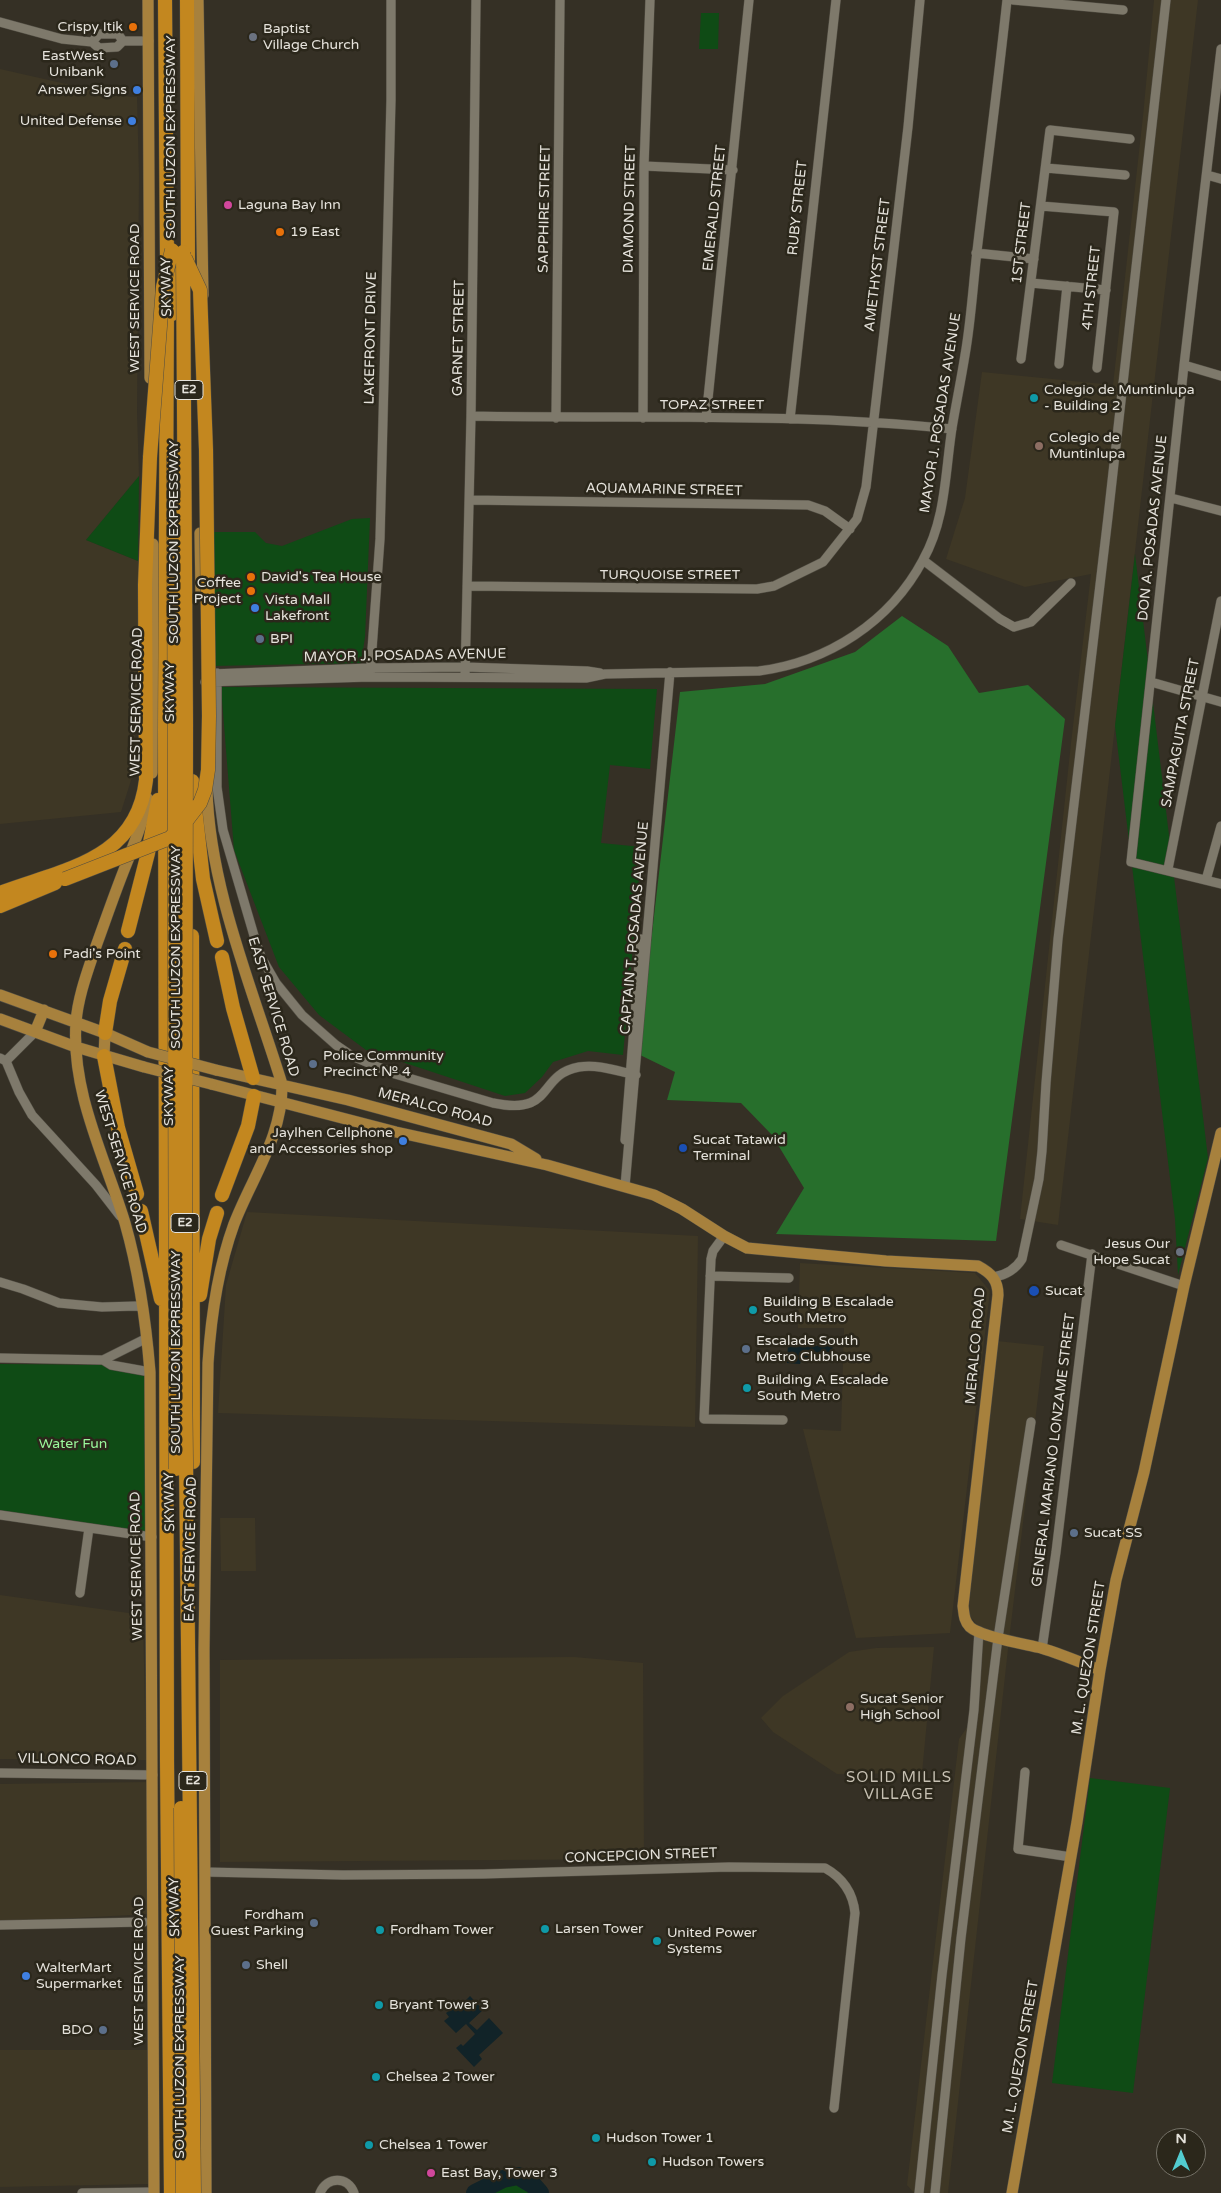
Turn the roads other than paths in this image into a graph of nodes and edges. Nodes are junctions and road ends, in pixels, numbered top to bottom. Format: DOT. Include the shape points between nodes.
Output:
graph roads {
  1 [pos="148,0"];
  2 [pos="165,0"];
  3 [pos="170,0"];
  4 [pos="180,0"];
  5 [pos="187,0"];
  6 [pos="198,0"];
  7 [pos="391,0"];
  8 [pos="476,0"];
  9 [pos="560,0"];
  10 [pos="650,0"];
  11 [pos="749,0"];
  12 [pos="836,0"];
  13 [pos="920,0"];
  14 [pos="1007,0"];
  15 [pos="1013,0"];
  16 [pos="1166,0"];
  17 [pos="1066,3"];
  18 [pos="1118,6"];
  19 [pos="0,22"];
  20 [pos="123,41"];
  21 [pos="148,41"];
  22 [pos="92,42"];
  23 [pos="1221,49"];
  24 [pos="1217,124"];
  25 [pos="1130,139"];
  26 [pos="644,166"];
  27 [pos="1046,168"];
  28 [pos="733,170"];
  29 [pos="1125,175"];
  30 [pos="1207,175"];
  31 [pos="1221,179"];
  32 [pos="1041,206"];
  33 [pos="177,251"];
  34 [pos="976,253"];
  35 [pos="1034,258"];
  36 [pos="1031,282"];
  37 [pos="1067,286"];
  38 [pos="1106,290"];
  39 [pos="1021,359"];
  40 [pos="1059,364"];
  41 [pos="1184,365"];
  42 [pos="1097,368"];
  43 [pos="1221,376"];
  44 [pos="472,416"];
  45 [pos="556,418"];
  46 [pos="643,418"];
  47 [pos="706,418"];
  48 [pos="790,419"];
  49 [pos="873,421"];
  50 [pos="952,429"];
  51 [pos="1171,498"];
  52 [pos="470,500"];
  53 [pos="1221,511"];
  54 [pos="850,529"];
  55 [pos="923,560"];
  56 [pos="1071,583"];
  57 [pos="467,586"];
  58 [pos="1221,601"];
  59 [pos="370,672"];
  60 [pos="465,672"];
  61 [pos="667,672"];
  62 [pos="204,678"];
  63 [pos="217,678"];
  64 [pos="1151,682"];
  65 [pos="1202,697"];
  66 [pos="1221,702"];
  67 [pos="205,703"];
  68 [pos="165,729"];
  69 [pos="192,781"];
  70 [pos="1221,826"];
  71 [pos="1168,869"];
  72 [pos="1206,880"];
  73 [pos="1221,884"];
  74 [pos="0,893"];
  75 [pos="0,906"];
  76 [pos="128,931"];
  77 [pos="217,941"];
  78 [pos="125,949"];
  79 [pos="222,957"];
  80 [pos="0,995"];
  81 [pos="44,1010"];
  82 [pos="0,1020"];
  83 [pos="76,1022"];
  84 [pos="35,1032"];
  85 [pos="105,1033"];
  86 [pos="76,1047"];
  87 [pos="104,1056"];
  88 [pos="3,1060"];
  89 [pos="632,1074"];
  90 [pos="253,1078"];
  91 [pos="282,1084"];
  92 [pos="254,1096"];
  93 [pos="283,1104"];
  94 [pos="1221,1133"];
  95 [pos="547,1165"];
  96 [pos="623,1186"];
  97 [pos="137,1194"];
  98 [pos="222,1195"];
  99 [pos="141,1211"];
  100 [pos="217,1213"];
  101 [pos="126,1225"];
  102 [pos="724,1236"];
  103 [pos="1061,1245"];
  104 [pos="1092,1254"];
  105 [pos="710,1276"];
  106 [pos="994,1277"];
  107 [pos="789,1278"];
  108 [pos="0,1282"];
  109 [pos="1184,1286"];
  110 [pos="143,1308"];
  111 [pos="147,1338"];
  112 [pos="0,1358"];
  113 [pos="103,1360"];
  114 [pos="193,1368"];
  115 [pos="150,1372"];
  116 [pos="167,1372"];
  117 [pos="783,1420"];
  118 [pos="1031,1422"];
  119 [pos="0,1515"];
  120 [pos="89,1528"];
  121 [pos="152,1537"];
  122 [pos="80,1594"];
  123 [pos="979,1631"];
  124 [pos="998,1638"];
  125 [pos="1042,1648"];
  126 [pos="1100,1670"];
  127 [pos="1025,1772"];
  128 [pos="0,1773"];
  129 [pos="153,1775"];
  130 [pos="1071,1857"];
  131 [pos="205,1872"];
  132 [pos="144,1922"];
  133 [pos="0,1925"];
  134 [pos="834,2108"];
  135 [pos="82,2193"];
  136 [pos="154,2193"];
  137 [pos="171,2193"];
  138 [pos="183,2193"];
  139 [pos="195,2193"];
  140 [pos="206,2193"];
  141 [pos="320,2193"];
  142 [pos="354,2193"];
  143 [pos="919,2193"];
  144 [pos="935,2193"];
  145 [pos="1012,2193"];
  1 -- 21 [label="main road, WEST SERVICE ROAD"];
  2 -- 68 [label="highway, SOUTH LUZON EXPRESSWAY / E2"];
  3 -- 33 [label="highway, SKYWAY / E2"];
  4 -- 33 [label="highway, SKYWAY / E2"];
  5 -- 69 [label="highway, SOUTH LUZON EXPRESSWAY / E2"];
  6 -- 62 [label="main road, EAST SERVICE ROAD" via="203,269 200,565"];
  7 -- 59 [label="street, LAKEFRONT DRIVE" via="380,539"];
  8 -- 44 [label="street, GARNET STREET"];
  9 -- 45 [label="street, SAPPHIRE STREET"];
  10 -- 26 [label="street, DIAMOND STREET"];
  11 -- 28 [label="street, EMERALD STREET"];
  12 -- 48 [label="street, RUBY STREET"];
  13 -- 49 [label="street, AMETHYST STREET"];
  14 -- 34 [label="street, MAYOR J. POSADAS AVENUE"];
  15 -- 17 [label="street"];
  16 -- 106 [label="street" via="1060,930 1039,1178 1022,1259 1007,1274"];
  17 -- 18 [label="street"];
  19 -- 22 [label="street" via="62,40"];
  20 -- 21 [label="street"];
  20 -- 22 [label="street" via="117,47 108,48 100,48"];
  20 -- 22 [label="street" via="118,34 99,34"];
  21 -- 83 [label="main road, WEST SERVICE ROAD" via="153,770 142,822 91,963"];
  23 -- 24 [label="street, DON A. POSADAS AVENUE"];
  24 -- 30 [label="street, DON A. POSADAS AVENUE"];
  25 -- 27 [label="street, 1ST STREET" via="1050,130"];
  26 -- 28 [label="street"];
  26 -- 46 [label="street, DIAMOND STREET"];
  27 -- 29 [label="street"];
  27 -- 32 [label="street, 1ST STREET"];
  28 -- 47 [label="street, EMERALD STREET"];
  30 -- 31 [label="street"];
  30 -- 41 [label="street, DON A. POSADAS AVENUE"];
  32 -- 35 [label="street, 1ST STREET"];
  32 -- 38 [label="street, 4TH STREET" via="1114,212"];
  33 -- 74 [label="highway, bridge" via="163,287 152,413 145,585 144,797 129,828 101,854 51,877"];
  33 -- 75 [label="highway, bridge" via="200,290 209,716 205,790 200,803 170,838"];
  33 -- 138 [label="highway, SKYWAY / E2, bridge" via="175,1368"];
  33 -- 139 [label="highway, SKYWAY / E2, bridge" via="186,724 185,1369"];
  34 -- 35 [label="street"];
  34 -- 50 [label="street, MAYOR J. POSADAS AVENUE" via="966,354"];
  35 -- 36 [label="street, 1ST STREET"];
  36 -- 37 [label="street"];
  36 -- 39 [label="street, 1ST STREET"];
  37 -- 38 [label="street"];
  37 -- 40 [label="street"];
  38 -- 42 [label="street, 4TH STREET"];
  41 -- 43 [label="street"];
  41 -- 51 [label="street, DON A. POSADAS AVENUE"];
  44 -- 45 [label="street, TOPAZ STREET"];
  44 -- 52 [label="street, GARNET STREET"];
  45 -- 46 [label="street, TOPAZ STREET"];
  46 -- 47 [label="street, TOPAZ STREET"];
  47 -- 48 [label="street, TOPAZ STREET"];
  48 -- 49 [label="street, TOPAZ STREET"];
  49 -- 50 [label="street, TOPAZ STREET"];
  49 -- 54 [label="street, AMETHYST STREET" via="861,511"];
  50 -- 55 [label="street, MAYOR J. POSADAS AVENUE" via="941,512"];
  51 -- 53 [label="street"];
  51 -- 64 [label="street, DON A. POSADAS AVENUE"];
  52 -- 54 [label="street, AQUAMARINE STREET" via="808,505 825,511"];
  52 -- 57 [label="street, GARNET STREET"];
  54 -- 57 [label="street, TURQUOISE STREET" via="823,562 774,586 757,589"];
  55 -- 56 [label="street" via="1014,627 1031,622"];
  55 -- 61 [label="street, MAYOR J. POSADAS AVENUE" via="907,585 870,625 832,650 776,669"];
  57 -- 60 [label="street, GARNET STREET"];
  58 -- 65 [label="street, SAMPAGUITA STREET"];
  59 -- 60 [label="street, MAYOR J. POSADAS AVENUE"];
  59 -- 63 [label="street, MAYOR J. POSADAS AVENUE"];
  60 -- 61 [label="street, MAYOR J. POSADAS AVENUE"];
  61 -- 89 [label="street, CAPTAIN T. POSADAS AVENUE"];
  62 -- 63 [label="street, MAYOR J. POSADAS AVENUE"];
  62 -- 67 [label="main road, EAST SERVICE ROAD"];
  63 -- 67 [label="main road"];
  63 -- 89 [label="street" via="217,787 228,851 261,957 276,983 302,1016 336,1045 373,1065 511,1107 538,1100 562,1073 578,1067 597,1066"];
  64 -- 65 [label="street"];
  64 -- 71 [label="street, DON A. POSADAS AVENUE" via="1131,862"];
  65 -- 66 [label="street"];
  65 -- 71 [label="street, SAMPAGUITA STREET"];
  67 -- 91 [label="main road, EAST SERVICE ROAD" via="209,830 236,939"];
  68 -- 76 [label="highway" via="158,809"];
  68 -- 116 [label="highway, SOUTH LUZON EXPRESSWAY / E2"];
  69 -- 77 [label="highway" via="203,879"];
  69 -- 114 [label="highway, SOUTH LUZON EXPRESSWAY / E2"];
  70 -- 72 [label="street"];
  71 -- 72 [label="street"];
  72 -- 73 [label="street"];
  78 -- 85 [label="highway"];
  79 -- 90 [label="highway"];
  80 -- 81 [label="main road, MERALCO ROAD"];
  81 -- 83 [label="main road, MERALCO ROAD"];
  81 -- 84 [label="main road"];
  82 -- 84 [label="main road, MERALCO ROAD"];
  83 -- 85 [label="main road, MERALCO ROAD"];
  83 -- 86 [label="main road, WEST SERVICE ROAD"];
  84 -- 86 [label="main road, MERALCO ROAD"];
  84 -- 88 [label="street"];
  85 -- 87 [label="main road"];
  85 -- 90 [label="main road, MERALCO ROAD, bridge" via="148,1052"];
  86 -- 87 [label="main road, MERALCO ROAD"];
  86 -- 101 [label="main road, WEST SERVICE ROAD" via="88,1117"];
  87 -- 92 [label="main road, MERALCO ROAD, bridge"];
  87 -- 97 [label="highway" via="118,1128"];
  88 -- 101 [label="street" via="32,1115 96,1185"];
  89 -- 96 [label="street, CAPTAIN T. POSADAS AVENUE"];
  90 -- 91 [label="main road, MERALCO ROAD"];
  90 -- 92 [label="main road"];
  91 -- 93 [label="main road, EAST SERVICE ROAD"];
  91 -- 95 [label="main road, MERALCO ROAD" via="511,1144"];
  92 -- 93 [label="main road, MERALCO ROAD"];
  92 -- 98 [label="highway" via="248,1126"];
  93 -- 95 [label="main road, MERALCO ROAD"];
  93 -- 131 [label="main road, EAST SERVICE ROAD" via="272,1141 244,1197 228,1242 210,1327 204,1648"];
  94 -- 109 [label="main road, M. L. QUEZON STREET"];
  95 -- 96 [label="main road, MERALCO ROAD"];
  96 -- 102 [label="main road, MERALCO ROAD" via="662,1198"];
  99 -- 116 [label="highway" via="162,1302"];
  100 -- 114 [label="highway" via="202,1282"];
  101 -- 110 [label="main road, WEST SERVICE ROAD"];
  102 -- 105 [label="street" via="713,1251"];
  102 -- 106 [label="main road, MERALCO ROAD" via="758,1250 978,1266"];
  103 -- 104 [label="street"];
  104 -- 109 [label="street"];
  104 -- 125 [label="street, GENERAL MARIANO LONZAME STREET"];
  105 -- 107 [label="street"];
  105 -- 117 [label="street" via="704,1419"];
  106 -- 123 [label="main road, MERALCO ROAD" via="998,1286 994,1337 963,1606 968,1626"];
  108 -- 110 [label="street" via="59,1303"];
  109 -- 126 [label="main road, M. L. QUEZON STREET" via="1144,1472 1116,1580"];
  110 -- 111 [label="main road, WEST SERVICE ROAD"];
  111 -- 113 [label="street"];
  111 -- 115 [label="main road, WEST SERVICE ROAD"];
  112 -- 113 [label="street"];
  113 -- 115 [label="street" via="112,1365"];
  114 -- 139 [label="highway, SOUTH LUZON EXPRESSWAY / E2"];
  115 -- 121 [label="main road, WEST SERVICE ROAD"];
  116 -- 137 [label="highway, SOUTH LUZON EXPRESSWAY / E2"];
  118 -- 124 [label="street"];
  119 -- 120 [label="street"];
  120 -- 121 [label="street"];
  120 -- 122 [label="street"];
  121 -- 129 [label="main road, WEST SERVICE ROAD"];
  123 -- 124 [label="main road, MERALCO ROAD"];
  123 -- 143 [label="street" via="974,1710"];
  124 -- 125 [label="main road, MERALCO ROAD"];
  124 -- 144 [label="street" via="961,1938"];
  125 -- 126 [label="main road, MERALCO ROAD"];
  126 -- 130 [label="main road, M. L. QUEZON STREET"];
  127 -- 130 [label="street" via="1018,1849"];
  128 -- 129 [label="street, VILLONCO ROAD"];
  129 -- 136 [label="main road, WEST SERVICE ROAD"];
  130 -- 145 [label="main road, M. L. QUEZON STREET"];
  131 -- 134 [label="street, CONCEPCION STREET" via="343,1875 825,1868 851,1894 855,1913"];
  131 -- 140 [label="main road, EAST SERVICE ROAD"];
  132 -- 133 [label="street"];
  135 -- 136 [label="street"];
  141 -- 142 [label="street" via="325,2184 337,2180 347,2183"];
}
